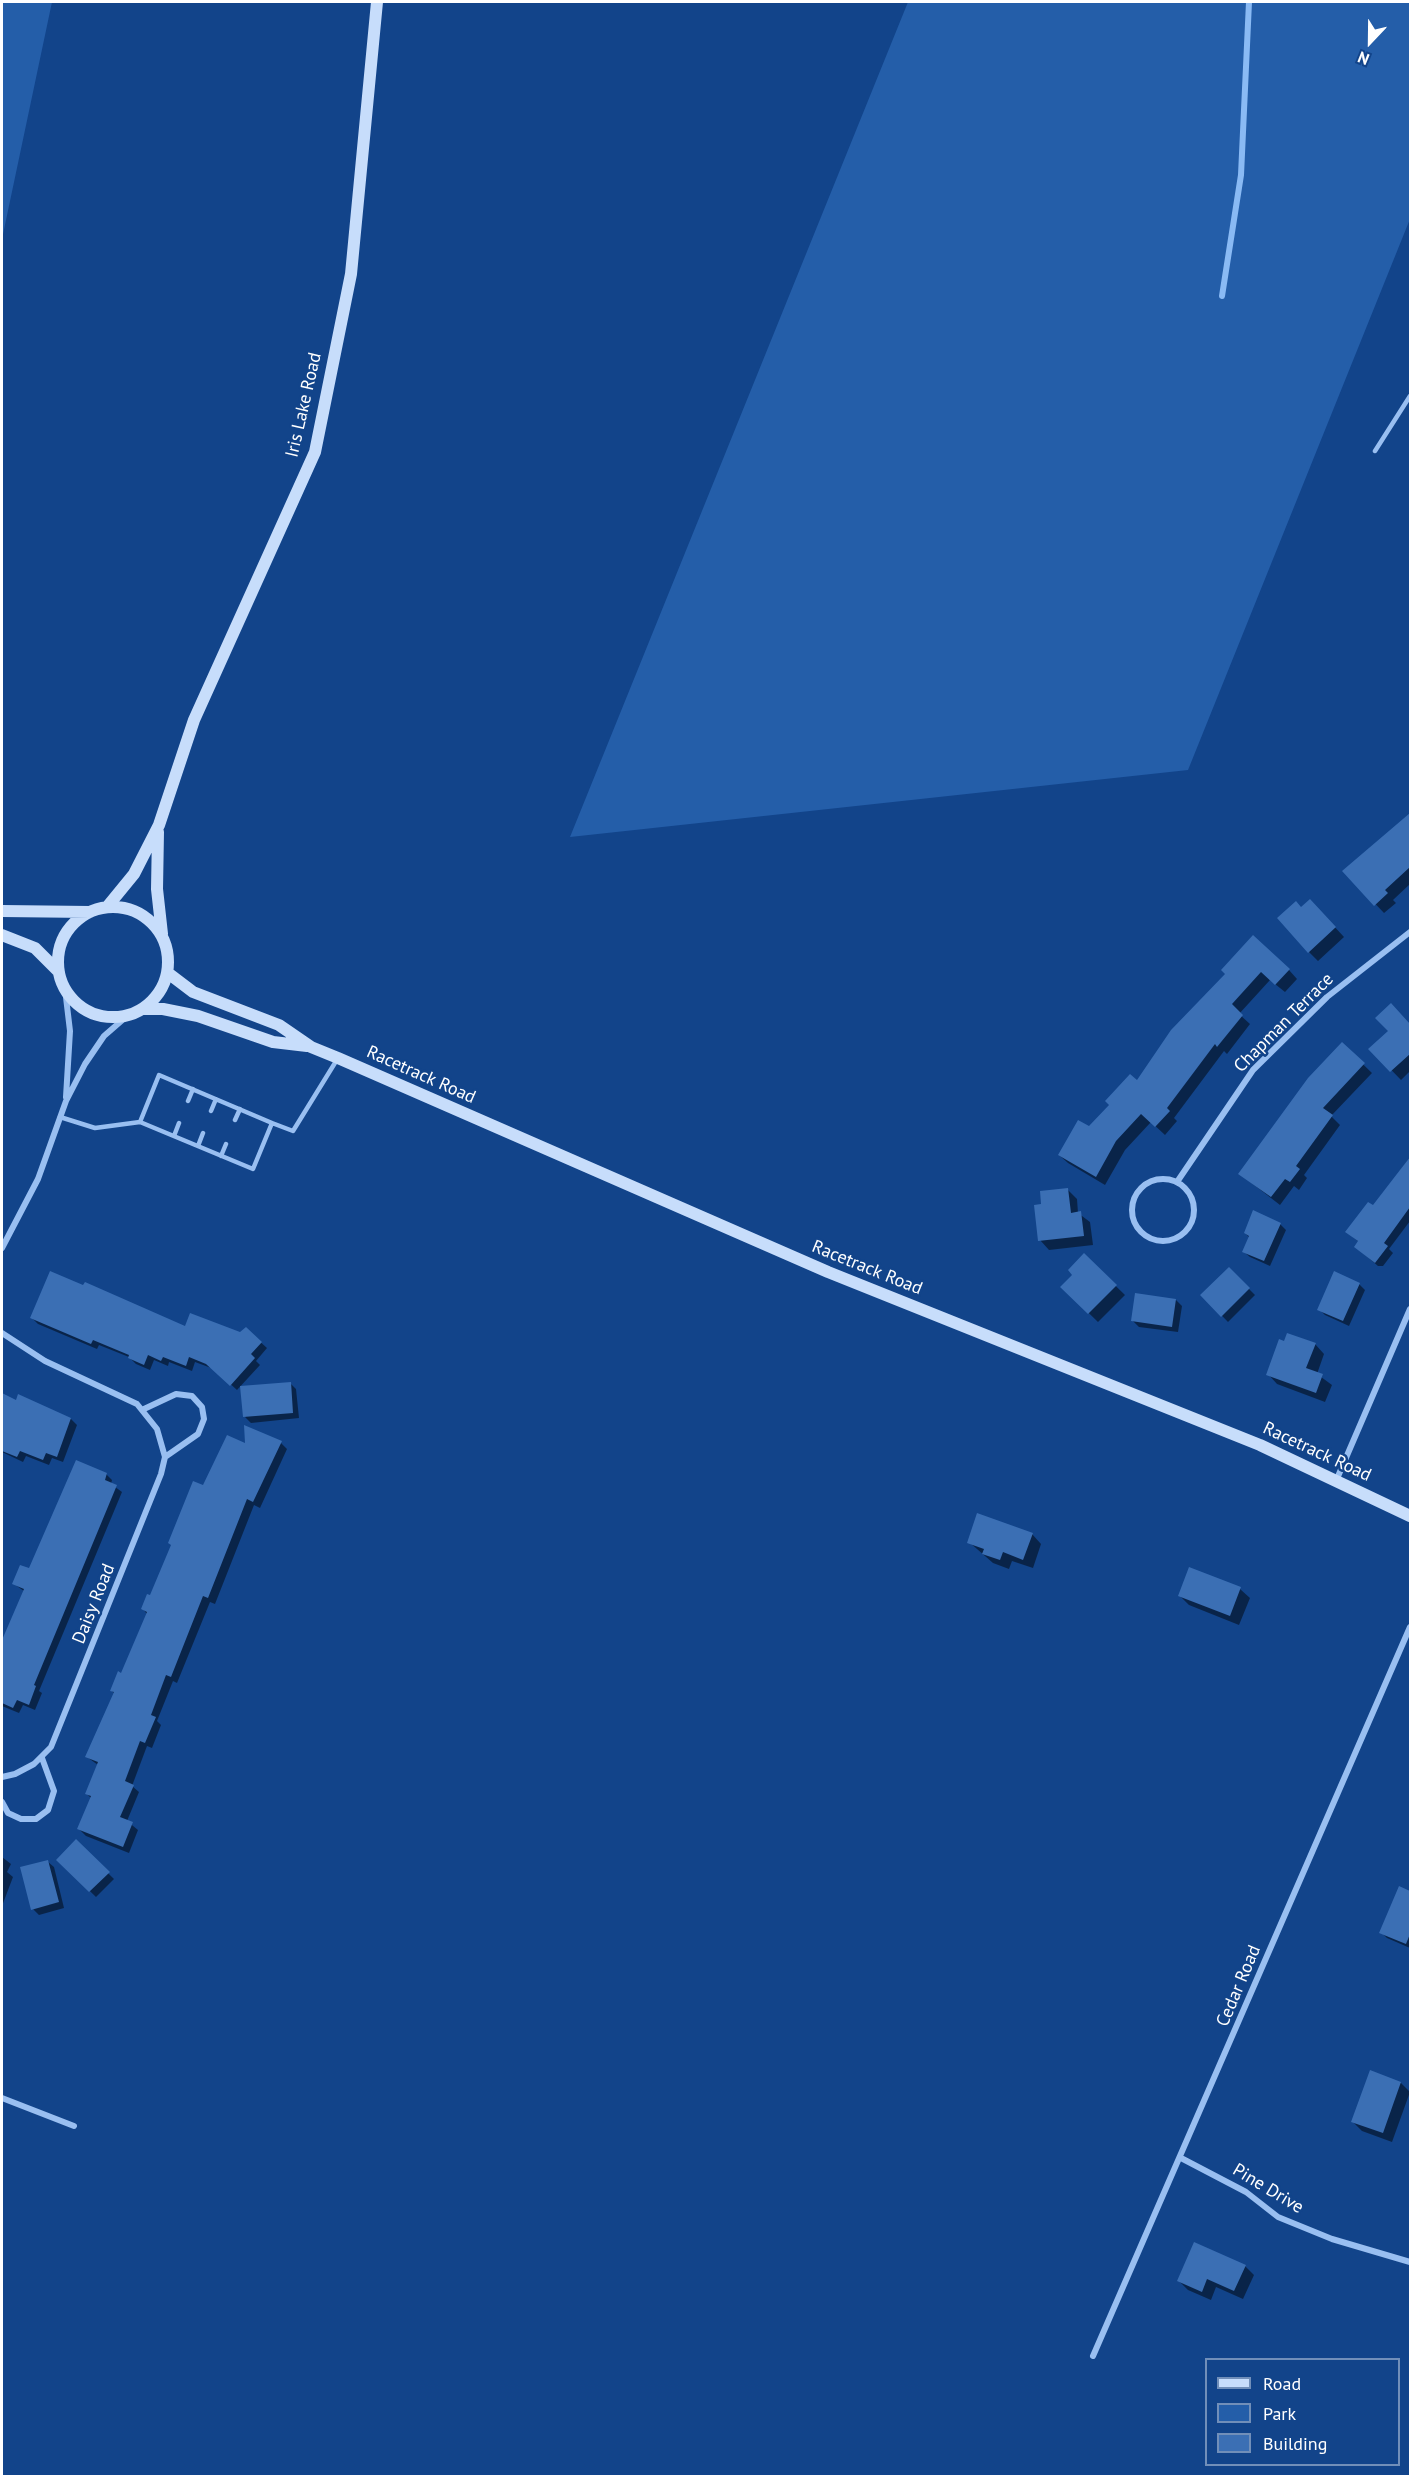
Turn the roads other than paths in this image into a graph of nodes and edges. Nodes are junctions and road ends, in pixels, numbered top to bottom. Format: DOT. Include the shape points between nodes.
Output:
graph roads {
  1 [pos="377,2"];
  2 [pos="1410,396"];
  3 [pos="1375,451"];
  4 [pos="159,825"];
  5 [pos="107,907"];
  6 [pos="2,911"];
  7 [pos="90,912"];
  8 [pos="1410,932"];
  9 [pos="2,935"];
  10 [pos="162,935"];
  11 [pos="59,972"];
  12 [pos="168,973"];
  13 [pos="65,989"];
  14 [pos="144,1009"];
  15 [pos="127,1016"];
  16 [pos="311,1047"];
  17 [pos="338,1058"];
  18 [pos="193,1089"];
  19 [pos="216,1099"];
  20 [pos="66,1101"];
  21 [pos="188,1101"];
  22 [pos="240,1109"];
  23 [pos="211,1111"];
  24 [pos="60,1117"];
  25 [pos="236,1120"];
  26 [pos="140,1122"];
  27 [pos="179,1123"];
  28 [pos="272,1123"];
  29 [pos="203,1133"];
  30 [pos="174,1136"];
  31 [pos="226,1144"];
  32 [pos="198,1146"];
  33 [pos="221,1156"];
  34 [pos="1178,1182"];
  35 [pos="2,1248"];
  36 [pos="1410,1309"];
  37 [pos="2,1333"];
  38 [pos="144,1409"];
  39 [pos="165,1456"];
  40 [pos="1336,1481"];
  41 [pos="1410,1516"];
  42 [pos="1410,1628"];
  43 [pos="42,1758"];
  44 [pos="2,1777"];
  45 [pos="2,1802"];
  46 [pos="2,2098"];
  47 [pos="74,2126"];
  48 [pos="1181,2158"];
  49 [pos="1410,2262"];
  50 [pos="1093,2356"];
  1 -- 4 [label="street, Iris Lake Road" via="351,274 315,452 194,720"];
  2 -- 3 [label="lane"];
  4 -- 5 [label="street, Iris Lake Road" via="134,874"];
  4 -- 10 [label="street, Iris Lake Road" via="157,889"];
  5 -- 7 [label="street"];
  5 -- 10 [label="street" via="139,913"];
  6 -- 7 [label="street"];
  7 -- 11 [label="street" via="75,922 64,937 58,954"];
  8 -- 34 [label="street, Chapman Terrace" via="1327,997 1253,1070"];
  9 -- 11 [label="street" via="35,948"];
  10 -- 12 [label="street" via="167,947"];
  11 -- 13 [label="street"];
  12 -- 14 [label="street" via="159,993"];
  12 -- 16 [label="street, Racetrack Road" via="193,992 279,1025"];
  13 -- 15 [label="street" via="76,1004 92,1013 109,1018"];
  13 -- 20 [label="street" via="70,1031"];
  14 -- 15 [label="street"];
  14 -- 16 [label="street, Racetrack Road" via="198,1016 273,1041"];
  15 -- 20 [label="street" via="104,1036"];
  16 -- 17 [label="street, Racetrack Road"];
  17 -- 28 [label="lane" via="293,1131"];
  17 -- 40 [label="street, Racetrack Road" via="828,1272 1260,1445"];
  18 -- 19 [label="lane"];
  18 -- 21 [label="lane"];
  18 -- 26 [label="lane" via="159,1075"];
  19 -- 22 [label="lane"];
  19 -- 23 [label="lane"];
  20 -- 24 [label="street"];
  22 -- 25 [label="lane"];
  22 -- 28 [label="lane"];
  24 -- 26 [label="lane" via="95,1128"];
  24 -- 35 [label="street" via="38,1179"];
  26 -- 30 [label="lane"];
  27 -- 30 [label="lane"];
  28 -- 33 [label="lane" via="253,1169"];
  29 -- 32 [label="lane"];
  30 -- 32 [label="lane"];
  31 -- 33 [label="lane"];
  32 -- 33 [label="lane"];
  34 -- 34 [label="street" via="1168,1178 1149,1181 1134,1195 1134,1224 1149,1238 1170,1240 1188,1229 1194,1208 1186,1188"];
  36 -- 40 [label="street"];
  37 -- 38 [label="street" via="45,1361"];
  38 -- 39 [label="street" via="157,1428"];
  38 -- 39 [label="street" via="176,1394 192,1396 202,1407 204,1419 198,1434"];
  39 -- 43 [label="street, Daisy Road" via="78,1684"];
  40 -- 41 [label="street, Racetrack Road"];
  42 -- 48 [label="street, Cedar Road"];
  43 -- 44 [label="street, Daisy Road"];
  43 -- 45 [label="street" via="54,1791 48,1810 36,1819 22,1820 8,1813"];
  46 -- 47 [label="street"];
  48 -- 49 [label="street, Pine Drive" via="1246,2192 1278,2217 1332,2239"];
  48 -- 50 [label="street, Cedar Road"];
}
